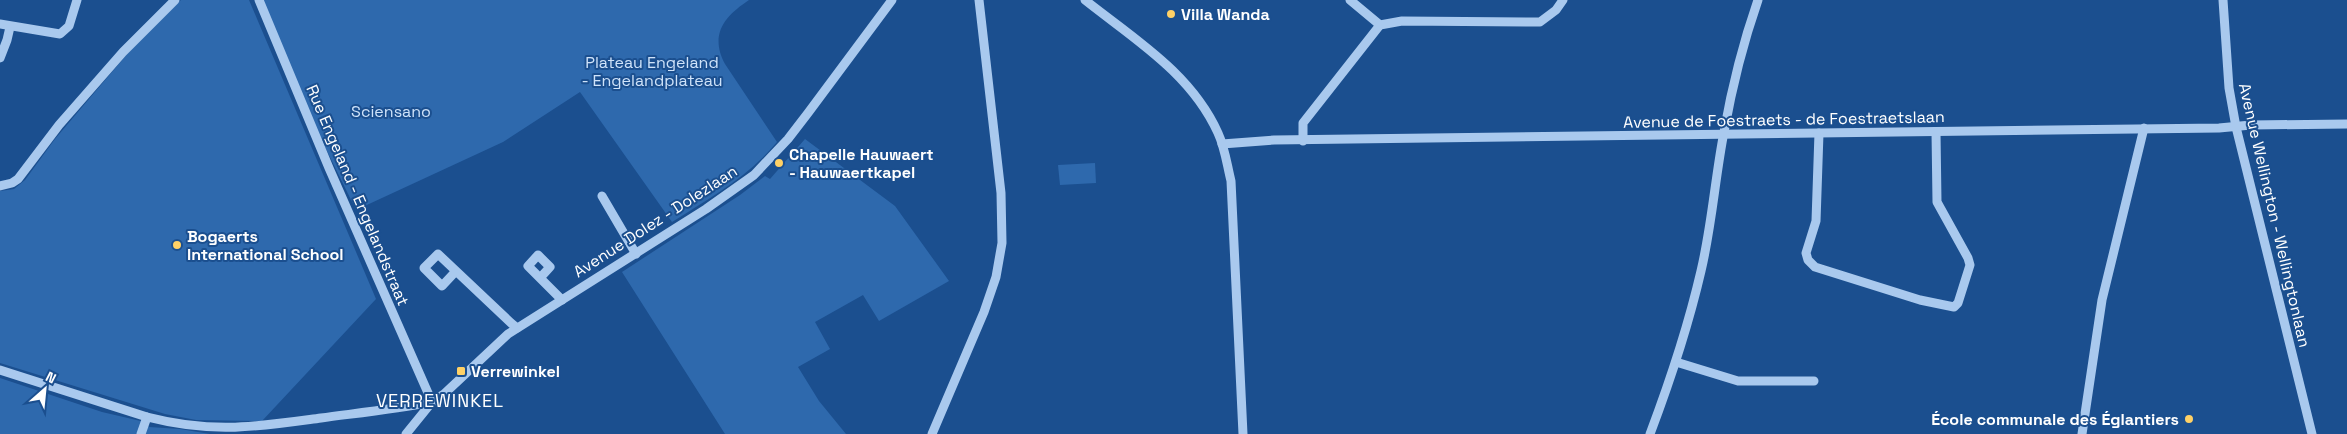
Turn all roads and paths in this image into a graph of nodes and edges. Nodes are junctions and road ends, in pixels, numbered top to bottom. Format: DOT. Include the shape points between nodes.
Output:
graph roads {
  1 [pos="77,0"];
  2 [pos="174,0"];
  3 [pos="259,0"];
  4 [pos="892,0"];
  5 [pos="979,0"];
  6 [pos="1085,0"];
  7 [pos="1350,0"];
  8 [pos="1563,0"];
  9 [pos="1758,0"];
  10 [pos="2223,0"];
  11 [pos="0,24"];
  12 [pos="1380,25"];
  13 [pos="10,26"];
  14 [pos="0,58"];
  15 [pos="2347,124"];
  16 [pos="2236,127"];
  17 [pos="2144,128"];
  18 [pos="1936,132"];
  19 [pos="1819,133"];
  20 [pos="1723,134"];
  21 [pos="1303,140"];
  22 [pos="1222,144"];
  23 [pos="0,186"];
  24 [pos="602,196"];
  25 [pos="636,254"];
  26 [pos="456,271"];
  27 [pos="540,278"];
  28 [pos="562,300"];
  29 [pos="517,328"];
  30 [pos="1676,362"];
  31 [pos="0,370"];
  32 [pos="1814,381"];
  33 [pos="432,402"];
  34 [pos="146,417"];
  35 [pos="141,434"];
  36 [pos="406,434"];
  37 [pos="932,434"];
  38 [pos="1243,434"];
  39 [pos="1650,434"];
  40 [pos="2082,434"];
  41 [pos="2312,434"];
  1 -- 13 [label="street" via="69,26 60,34"];
  2 -- 23 [label="street" via="59,125 18,179"];
  3 -- 33 [label="street, Rue Engeland - Engelandstraat"];
  4 -- 25 [label="street, Avenue Dolez - Dolezlaan" via="808,113 767,162 736,189"];
  5 -- 37 [label="street" via="1001,193 1002,243 996,277 984,312"];
  6 -- 22 [label="street" via="1186,83 1207,112"];
  7 -- 12 [label="street"];
  8 -- 12 [label="street" via="1540,22 1402,21"];
  9 -- 20 [label="street"];
  10 -- 16 [label="street, Avenue Wellington - Wellingtonlaan" via="2228,88"];
  11 -- 13 [label="street"];
  12 -- 21 [label="street" via="1303,124"];
  13 -- 14 [label="street"];
  15 -- 16 [label="street, Avenue de Foestraets - de Foestraetslaan"];
  16 -- 17 [label="street, Avenue de Foestraets - de Foestraetslaan"];
  16 -- 41 [label="street, Avenue Wellington - Wellingtonlaan"];
  17 -- 18 [label="street, Avenue de Foestraets - de Foestraetslaan"];
  17 -- 40 [label="street" via="2102,300"];
  18 -- 19 [label="street, Avenue de Foestraets - de Foestraetslaan"];
  18 -- 19 [label="street" via="1937,202 1970,265 1954,307 1920,300 1815,267 1808,260 1806,253 1818,204"];
  19 -- 20 [label="street, Avenue de Foestraets - de Foestraetslaan"];
  20 -- 21 [label="street, Avenue de Foestraets - de Foestraetslaan"];
  20 -- 30 [label="street" via="1703,262"];
  21 -- 22 [label="street, Avenue de Foestraets - de Foestraetslaan"];
  22 -- 38 [label="street" via="1231,181"];
  24 -- 25 [label="street"];
  25 -- 28 [label="street, Avenue Dolez - Dolezlaan"];
  26 -- 29 [label="street"];
  27 -- 28 [label="street"];
  28 -- 29 [label="street, Avenue Dolez - Dolezlaan"];
  29 -- 33 [label="street, Avenue Dolez - Dolezlaan"];
  30 -- 32 [label="street" via="1738,381"];
  30 -- 39 [label="street"];
  31 -- 34 [label="street"];
  33 -- 34 [label="street" via="236,430 188,427"];
  33 -- 36 [label="street, Avenue Dolez - Dolezlaan"];
  34 -- 35 [label="street"];
}
